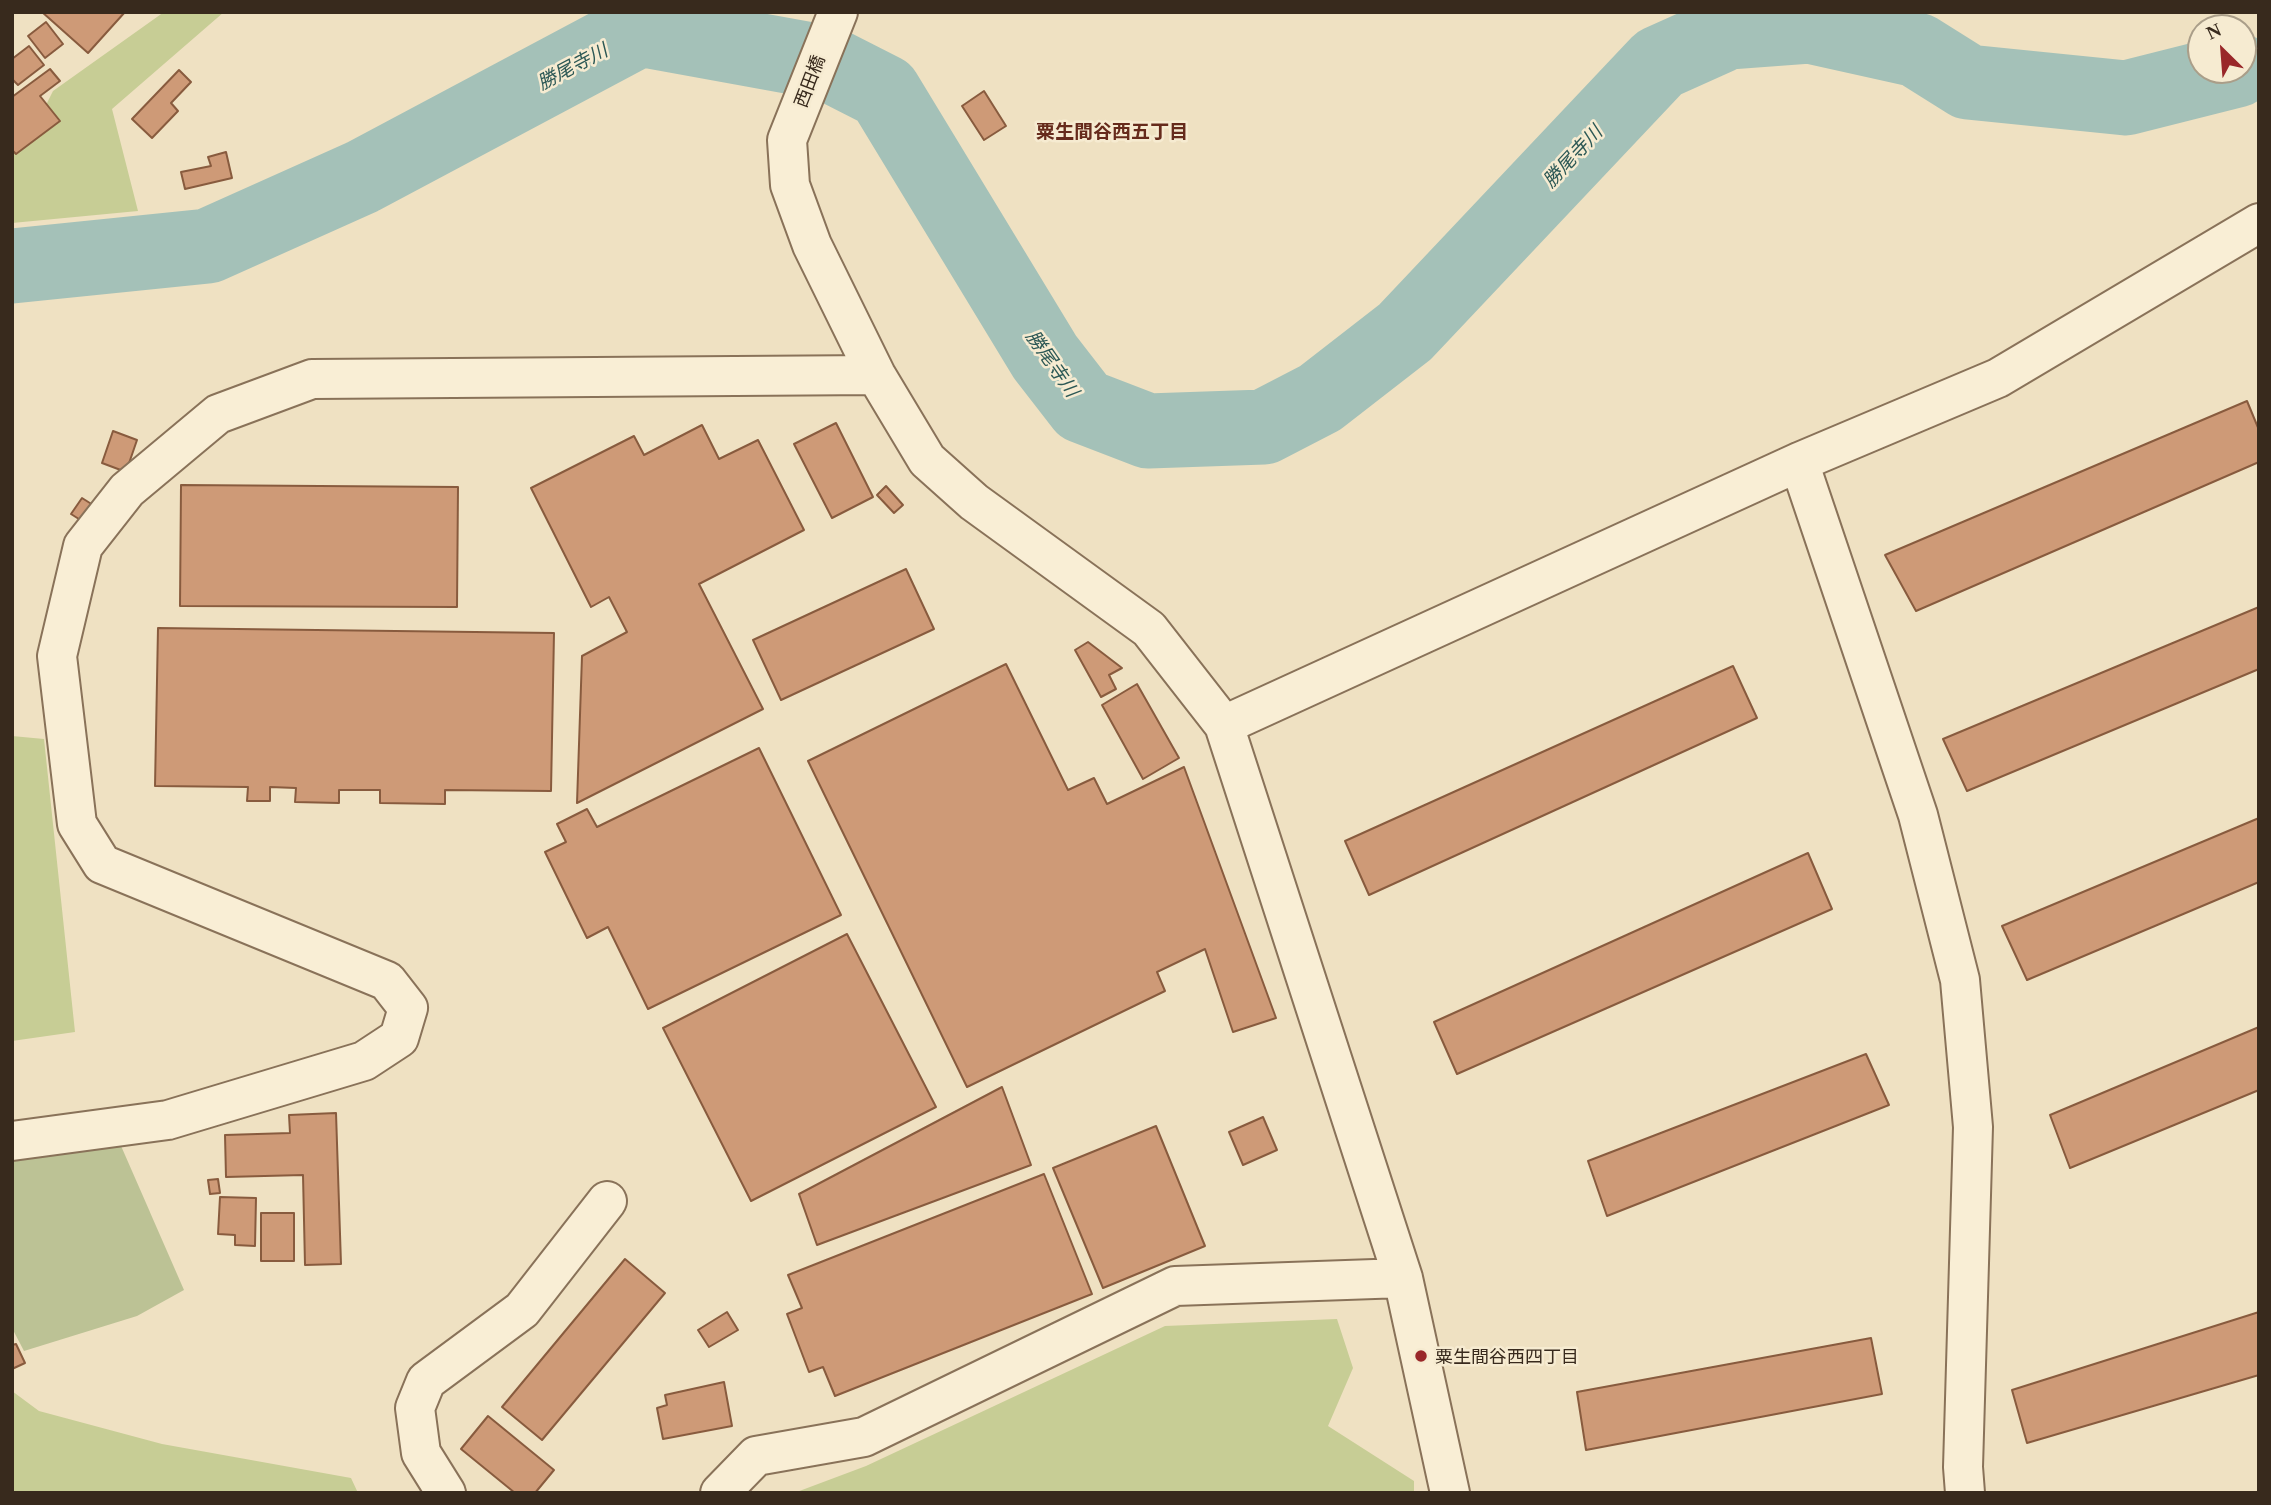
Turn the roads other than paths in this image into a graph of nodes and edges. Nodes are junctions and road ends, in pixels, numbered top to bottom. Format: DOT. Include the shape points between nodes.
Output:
graph roads {
  1 [pos="835,17"];
  2 [pos="2255,229"];
  3 [pos="876,375"];
  4 [pos="1799,462"];
  5 [pos="1224,725"];
  6 [pos="12,1141"];
  7 [pos="607,1201"];
  8 [pos="1403,1278"];
  9 [pos="446,1493"];
  10 [pos="720,1493"];
  11 [pos="1450,1493"];
  12 [pos="1965,1493"];
  1 -- 3 [label="street, 西田橋" via="786,140 790,185 812,245"];
  2 -- 4 [label="street" via="1998,378"];
  3 -- 5 [label="street" via="927,460 974,502 1149,629"];
  3 -- 6 [label="street" via="312,379 218,414 127,490 83,546 57,656 77,824 102,864 387,981 408,1008 399,1038 363,1061 168,1120"];
  4 -- 5 [label="street"];
  4 -- 12 [label="street" via="1918,815 1959,980 1973,1127"];
  5 -- 8 [label="street"];
  7 -- 9 [label="street" via="522,1310 426,1381 415,1408 421,1453"];
  8 -- 10 [label="street" via="1175,1286 864,1437 756,1456"];
  8 -- 11 [label="street"];
}
